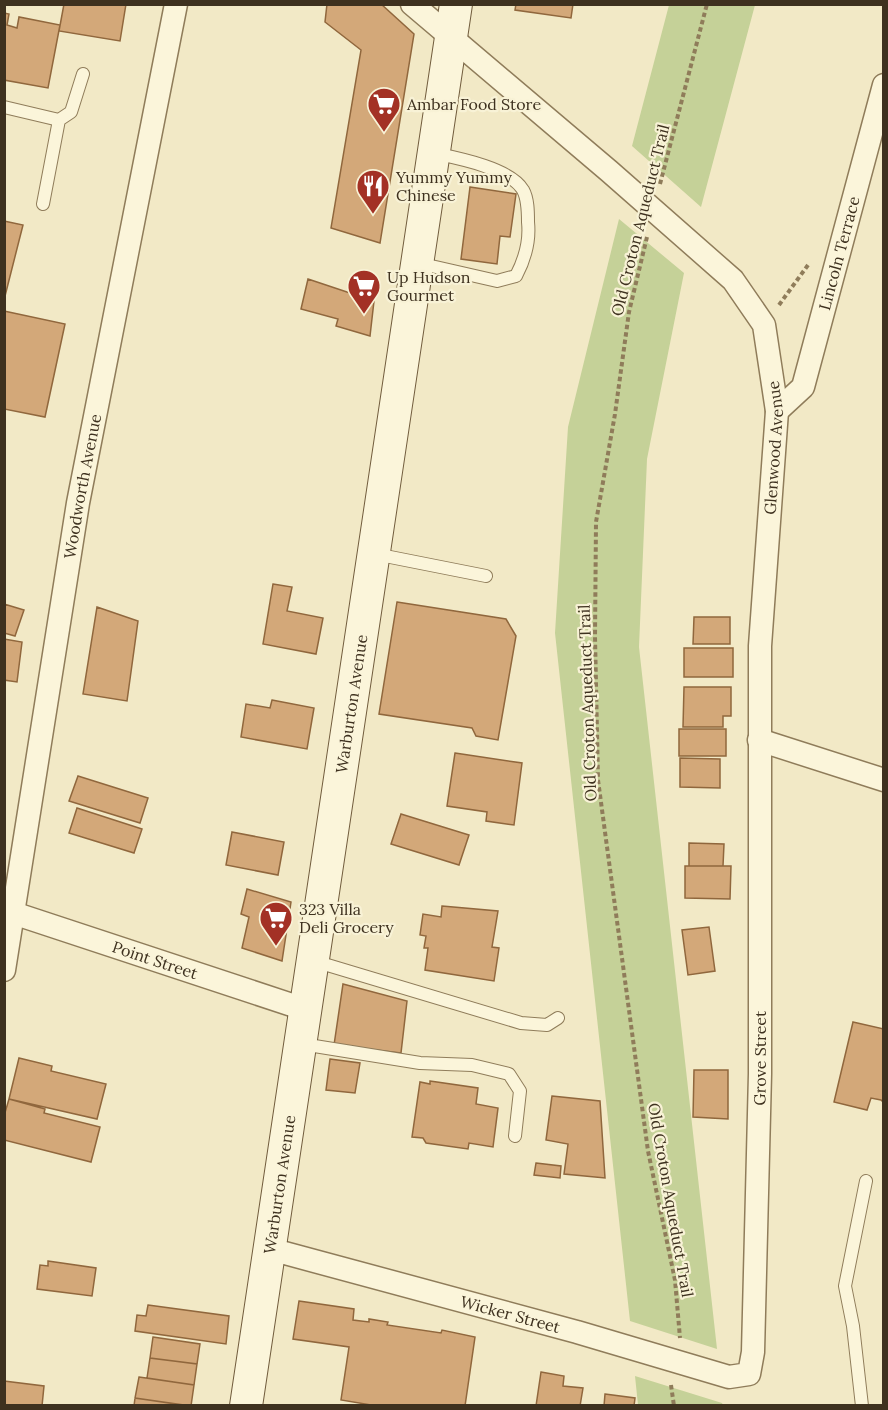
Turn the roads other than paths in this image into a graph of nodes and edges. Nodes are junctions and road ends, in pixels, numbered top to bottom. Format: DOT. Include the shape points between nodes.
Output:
graph roads {
  1 [pos="176,4"];
  2 [pos="412,4"];
  3 [pos="456,4"];
  4 [pos="451,37"];
  5 [pos="83,74"];
  6 [pos="884,85"];
  7 [pos="4,107"];
  8 [pos="59,120"];
  9 [pos="434,153"];
  10 [pos="43,204"];
  11 [pos="417,263"];
  12 [pos="777,411"];
  13 [pos="374,554"];
  14 [pos="486,576"];
  15 [pos="759,740"];
  16 [pos="884,780"];
  17 [pos="10,911"];
  18 [pos="314,961"];
  19 [pos="4,970"];
  20 [pos="307,1010"];
  21 [pos="558,1018"];
  22 [pos="302,1044"];
  23 [pos="515,1136"];
  24 [pos="866,1181"];
  25 [pos="270,1249"];
  26 [pos="749,1374"];
  27 [pos="246,1406"];
  28 [pos="862,1406"];
  1 -- 17 [label="street, Woodworth Avenue" via="78,503"];
  2 -- 4 [label="street, Glenwood Avenue"];
  3 -- 4 [label="street, Warburton Avenue"];
  4 -- 9 [label="street, Warburton Avenue"];
  4 -- 12 [label="street, Glenwood Avenue" via="733,280 764,325"];
  5 -- 8 [label="lane" via="71,112"];
  6 -- 12 [label="street, Lincoln Terrace" via="803,387"];
  7 -- 8 [label="lane"];
  8 -- 10 [label="lane"];
  9 -- 11 [label="street, Warburton Avenue"];
  9 -- 11 [label="lane" via="503,174 523,189 529,233 524,262 516,276 497,281"];
  11 -- 13 [label="street, Warburton Avenue"];
  12 -- 15 [label="street, Glenwood Avenue" via="760,646"];
  13 -- 14 [label="lane"];
  13 -- 18 [label="street, Warburton Avenue"];
  15 -- 16 [label="street"];
  15 -- 26 [label="street, Grove Street" via="760,1074 753,1352"];
  17 -- 19 [label="street, Woodworth Avenue"];
  17 -- 20 [label="street, Point Street"];
  18 -- 20 [label="street, Warburton Avenue"];
  18 -- 21 [label="lane" via="521,1023 547,1025"];
  20 -- 22 [label="street, Warburton Avenue"];
  22 -- 23 [label="lane" via="420,1063 472,1065 509,1074 520,1091"];
  22 -- 25 [label="street, Warburton Avenue"];
  24 -- 28 [label="lane" via="845,1286"];
  25 -- 26 [label="street, Wicker Street" via="729,1377"];
  25 -- 27 [label="street, Warburton Avenue"];
}
